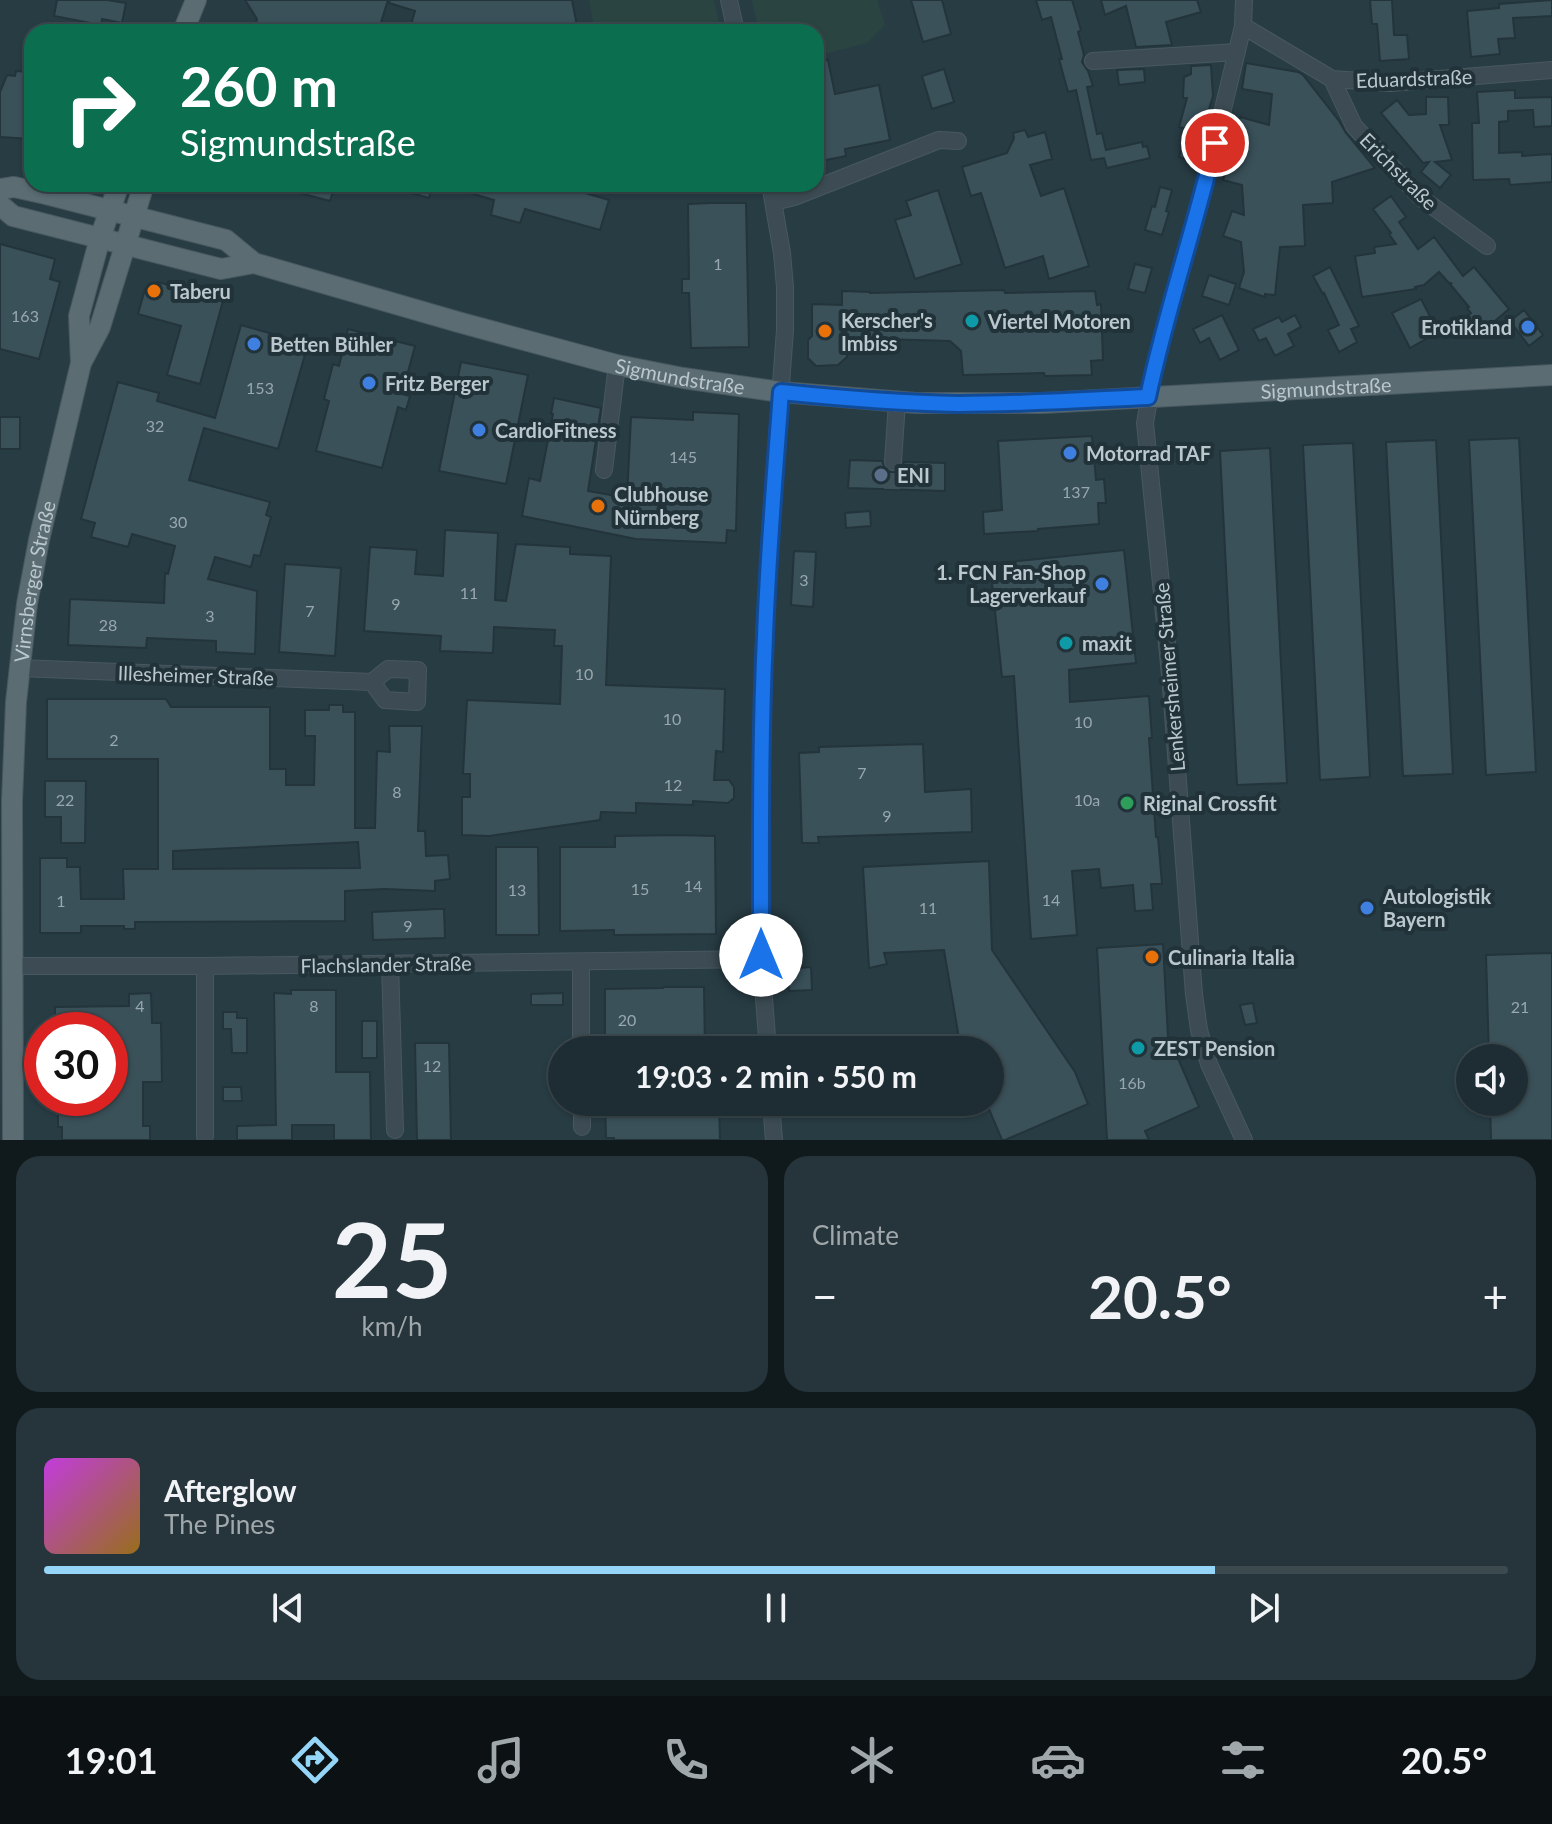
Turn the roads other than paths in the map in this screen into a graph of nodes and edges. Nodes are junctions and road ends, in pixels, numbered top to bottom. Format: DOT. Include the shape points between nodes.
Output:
graph roads {
  1 [pos="196,0"];
  2 [pos="729,0"];
  3 [pos="1244,0"];
  4 [pos="186,24"];
  5 [pos="734,24"];
  6 [pos="1243,26"];
  7 [pos="1237,52"];
  8 [pos="1093,61"];
  9 [pos="1552,70"];
  10 [pos="1332,79"];
  11 [pos="958,141"];
  12 [pos="824,185"];
  13 [pos="0,189"];
  14 [pos="24,189"];
  15 [pos="35,192"];
  16 [pos="116,192"];
  17 [pos="142,192"];
  18 [pos="772,192"];
  19 [pos="807,192"];
  20 [pos="774,202"];
  21 [pos="0,205"];
  22 [pos="110,210"];
  23 [pos="134,216"];
  24 [pos="100,238"];
  25 [pos="125,244"];
  26 [pos="1487,246"];
  27 [pos="254,263"];
  28 [pos="81,363"];
  29 [pos="617,365"];
  30 [pos="1552,375"];
  31 [pos="781,392"];
  32 [pos="1148,397"];
  33 [pos="897,402"];
  34 [pos="893,462"];
  35 [pos="604,470"];
  36 [pos="19,668"];
  37 [pos="372,682"];
  38 [pos="6,801"];
  39 [pos="761,959"];
  40 [pos="581,962"];
  41 [pos="390,964"];
  42 [pos="11,966"];
  43 [pos="205,966"];
  44 [pos="581,1036"];
  45 [pos="767,1036"];
  46 [pos="582,1116"];
  47 [pos="772,1116"];
  48 [pos="582,1127"];
  49 [pos="395,1130"];
  50 [pos="205,1136"];
  51 [pos="13,1140"];
  52 [pos="774,1140"];
  53 [pos="1244,1140"];
  1 -- 4 [label="main road"];
  2 -- 5 [label="street"];
  3 -- 6 [label="street, Lenkersheimer Straße"];
  6 -- 7 [label="street, Lenkersheimer Straße"];
  6 -- 10 [label="street, Eduardstraße"];
  7 -- 8 [label="street"];
  7 -- 32 [label="street, Lenkersheimer Straße"];
  9 -- 10 [label="street, Eduardstraße" via="1390,83"];
  10 -- 26 [label="street, Erichstraße" via="1354,126 1420,197"];
  11 -- 12 [label="street" via="939,140"];
  13 -- 14 [label="main road, Sigmundstraße"];
  15 -- 22 [label="main road, Sigmundstraße"];
  16 -- 22 [label="main road, Virnsberger Straße"];
  17 -- 23 [label="main road, Virnsberger Straße"];
  18 -- 20 [label="street"];
  19 -- 20 [label="street"];
  20 -- 31 [label="street" via="785,287"];
  21 -- 24 [label="main road, Sigmundstraße" via="13,216"];
  22 -- 23 [label="main road, Sigmundstraße"];
  22 -- 24 [label="main road, Virnsberger Straße"];
  23 -- 25 [label="main road, Virnsberger Straße"];
  23 -- 27 [label="main road, Sigmundstraße" via="226,240"];
  24 -- 25 [label="main road, Sigmundstraße"];
  24 -- 28 [label="main road, Virnsberger Straße" via="79,316"];
  25 -- 27 [label="main road, Sigmundstraße" via="221,269"];
  25 -- 28 [label="main road, Virnsberger Straße" via="100,327"];
  27 -- 29 [label="main road, Sigmundstraße"];
  28 -- 36 [label="main road, Virnsberger Straße" via="34,564"];
  29 -- 31 [label="main road, Sigmundstraße"];
  29 -- 35 [label="street"];
  30 -- 32 [label="main road, Sigmundstraße"];
  31 -- 33 [label="main road, Sigmundstraße"];
  31 -- 39 [label="street" via="764,639"];
  32 -- 33 [label="main road, Sigmundstraße" via="1003,404"];
  32 -- 53 [label="street, Lenkersheimer Straße" via="1146,439 1194,994 1209,1064"];
  33 -- 34 [label="street"];
  36 -- 37 [label="street, Illesheimer Straße"];
  36 -- 38 [label="main road, Virnsberger Straße"];
  38 -- 42 [label="main road, Virnsberger Straße"];
  39 -- 40 [label="street, Flachslander Straße"];
  39 -- 45 [label="street"];
  40 -- 41 [label="street, Flachslander Straße"];
  40 -- 44 [label="street"];
  41 -- 43 [label="street, Flachslander Straße"];
  41 -- 49 [label="street"];
  42 -- 43 [label="street, Flachslander Straße"];
  42 -- 51 [label="main road, Virnsberger Straße"];
  43 -- 50 [label="street"];
  46 -- 48 [label="street"];
  47 -- 52 [label="street"];
}
